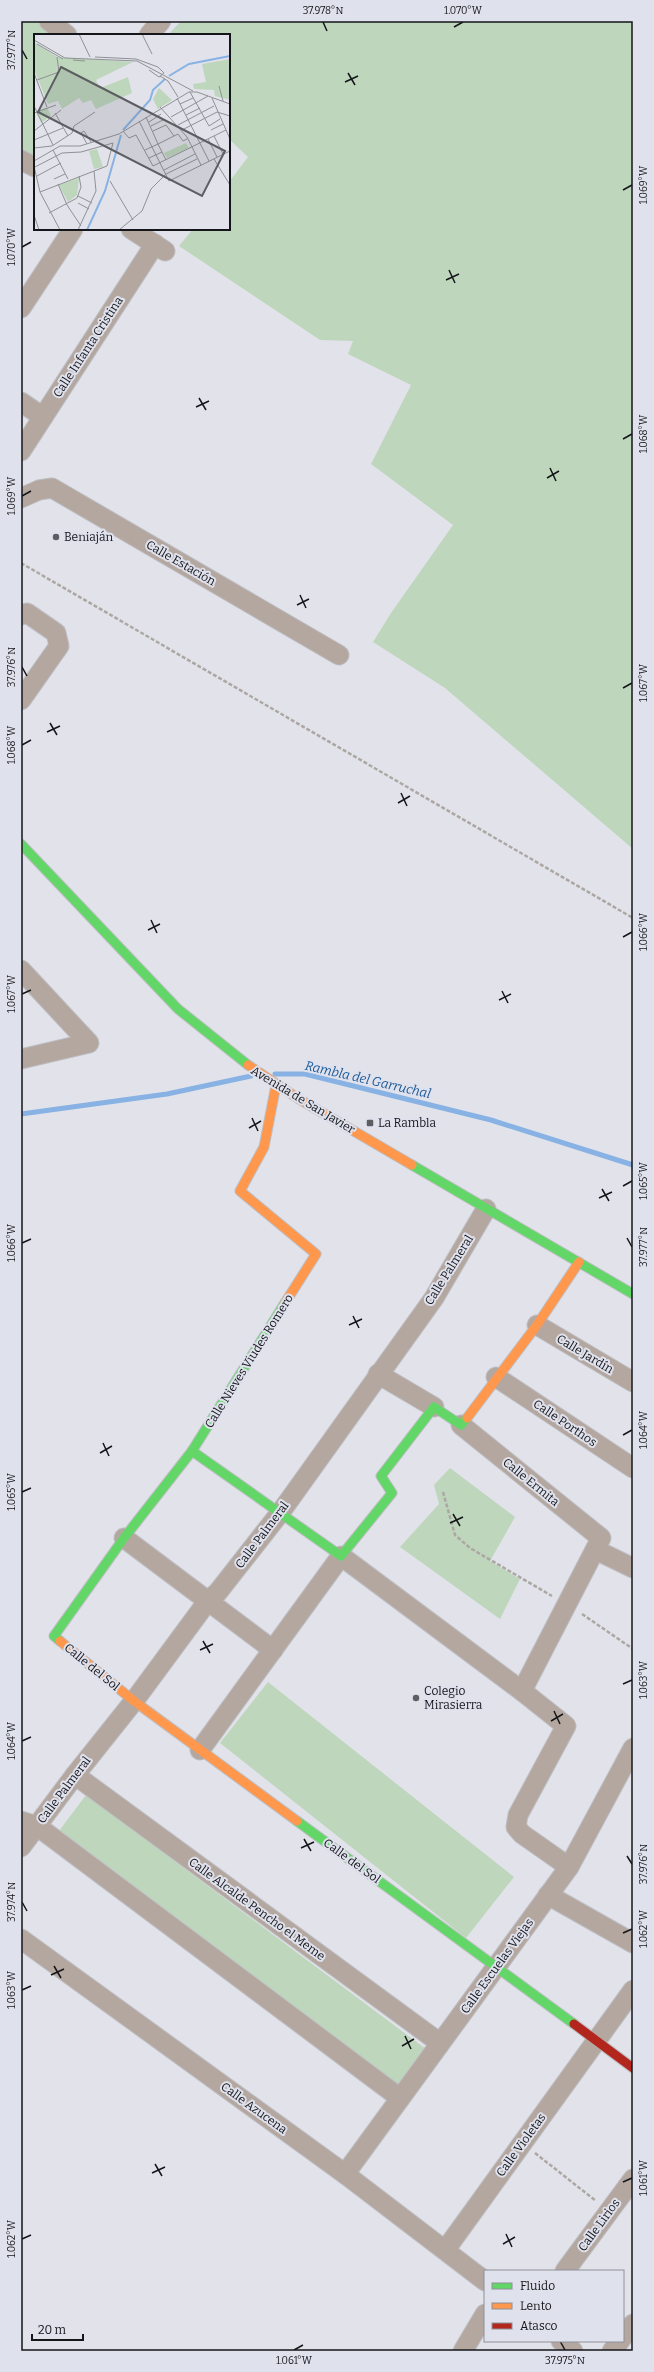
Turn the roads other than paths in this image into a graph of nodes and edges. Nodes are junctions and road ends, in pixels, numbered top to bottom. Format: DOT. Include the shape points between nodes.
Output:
graph roads {
  1 [pos="49,21"];
  2 [pos="161,21"];
  3 [pos="66,34"];
  4 [pos="150,34"];
  5 [pos="21,160"];
  6 [pos="34,166"];
  7 [pos="72,230"];
  8 [pos="133,230"];
  9 [pos="21,308"];
  10 [pos="21,402"];
  11 [pos="43,417"];
  12 [pos="21,451"];
  13 [pos="21,498"];
  14 [pos="21,615"];
  15 [pos="339,655"];
  16 [pos="21,700"];
  17 [pos="21,844"];
  18 [pos="21,970"];
  19 [pos="21,1059"];
  20 [pos="276,1085"];
  21 [pos="486,1210"];
  22 [pos="578,1262"];
  23 [pos="633,1294"];
  24 [pos="537,1325"];
  25 [pos="378,1374"];
  26 [pos="496,1377"];
  27 [pos="633,1382"];
  28 [pos="434,1407"];
  29 [pos="461,1425"];
  30 [pos="192,1451"];
  31 [pos="633,1468"];
  32 [pos="280,1513"];
  33 [pos="124,1538"];
  34 [pos="598,1544"];
  35 [pos="341,1556"];
  36 [pos="633,1568"];
  37 [pos="207,1602"];
  38 [pos="54,1636"];
  39 [pos="272,1650"];
  40 [pos="522,1691"];
  41 [pos="134,1701"];
  42 [pos="633,1749"];
  43 [pos="200,1750"];
  44 [pos="75,1775"];
  45 [pos="29,1823"];
  46 [pos="21,1847"];
  47 [pos="569,1867"];
  48 [pos="548,1895"];
  49 [pos="21,1939"];
  50 [pos="633,1944"];
  51 [pos="496,1966"];
  52 [pos="633,1990"];
  53 [pos="597,2041"];
  54 [pos="440,2043"];
  55 [pos="633,2068"];
  56 [pos="400,2098"];
  57 [pos="345,2174"];
  58 [pos="633,2179"];
  59 [pos="446,2249"];
  60 [pos="566,2270"];
  61 [pos="484,2279"];
  62 [pos="484,2316"];
  63 [pos="633,2324"];
  64 [pos="624,2336"];
  65 [pos="562,2342"];
  66 [pos="619,2342"];
  67 [pos="463,2351"];
  68 [pos="573,2351"];
  69 [pos="612,2351"];
  1 -- 3 [label="street"];
  2 -- 4 [label="street"];
  5 -- 6 [label="street"];
  7 -- 9 [label="street"];
  8 -- 11 [label="street, Calle Infanta Cristina" via="160,248"];
  10 -- 11 [label="street"];
  11 -- 12 [label="street, Calle Infanta Cristina"];
  13 -- 15 [label="street, Calle Estación" via="39,490 52,488"];
  14 -- 16 [label="street" via="27,613 56,633 60,646"];
  17 -- 20 [label="street, Avenida de San Javier" via="199,1029 236,1059"];
  18 -- 19 [label="street" via="89,1042"];
  20 -- 21 [label="street, Avenida de San Javier"];
  20 -- 30 [label="street, Calle Nieves Viudes Romero" via="264,1147 240,1191 316,1254"];
  21 -- 22 [label="street, Avenida de San Javier"];
  21 -- 25 [label="street, Calle Palmeral" via="434,1298"];
  22 -- 23 [label="street, Avenida de San Javier"];
  22 -- 24 [label="street"];
  24 -- 26 [label="street"];
  24 -- 27 [label="street, Calle Jardín"];
  25 -- 28 [label="street"];
  25 -- 32 [label="street, Calle Palmeral"];
  26 -- 29 [label="street"];
  26 -- 31 [label="street, Calle Porthos"];
  28 -- 29 [label="street"];
  28 -- 35 [label="street" via="381,1476 392,1492"];
  29 -- 34 [label="street, Calle Ermita"];
  30 -- 32 [label="street"];
  30 -- 33 [label="street, Calle Nieves Viudes Romero"];
  32 -- 35 [label="street"];
  32 -- 37 [label="street, Calle Palmeral" via="218,1592"];
  33 -- 37 [label="street"];
  33 -- 38 [label="street, Calle Nieves Viudes Romero"];
  34 -- 36 [label="street, Calle Ermita"];
  34 -- 40 [label="street"];
  35 -- 39 [label="street"];
  35 -- 40 [label="street"];
  37 -- 39 [label="street"];
  37 -- 41 [label="street, Calle Palmeral"];
  38 -- 41 [label="street, Calle del Sol"];
  39 -- 43 [label="street"];
  40 -- 47 [label="street" via="566,1726 518,1815 516,1826 522,1834"];
  41 -- 43 [label="street, Calle del Sol"];
  41 -- 44 [label="street, Calle Palmeral"];
  42 -- 47 [label="street, Calle Escuelas Viejas"];
  43 -- 51 [label="street, Calle del Sol"];
  44 -- 45 [label="street, Calle Palmeral"];
  44 -- 54 [label="street, Calle Alcalde Pencho el Meme"];
  45 -- 46 [label="street, Calle Palmeral"];
  45 -- 56 [label="street"];
  47 -- 48 [label="street, Calle Escuelas Viejas"];
  48 -- 50 [label="street"];
  48 -- 51 [label="street, Calle Escuelas Viejas"];
  49 -- 57 [label="street, Calle Azucena"];
  51 -- 53 [label="street, Calle del Sol"];
  51 -- 54 [label="street, Calle Escuelas Viejas"];
  52 -- 53 [label="street, Calle Violetas"];
  53 -- 55 [label="street, Calle del Sol"];
  53 -- 59 [label="street, Calle Violetas"];
  54 -- 56 [label="street, Calle Escuelas Viejas"];
  56 -- 57 [label="street, Calle Escuelas Viejas"];
  57 -- 59 [label="street, Calle Azucena"];
  58 -- 60 [label="street, Calle Lirios"];
  59 -- 61 [label="street, Calle Azucena"];
  62 -- 67 [label="street"];
  63 -- 64 [label="street"];
  65 -- 68 [label="street"];
  66 -- 69 [label="street"];
}
